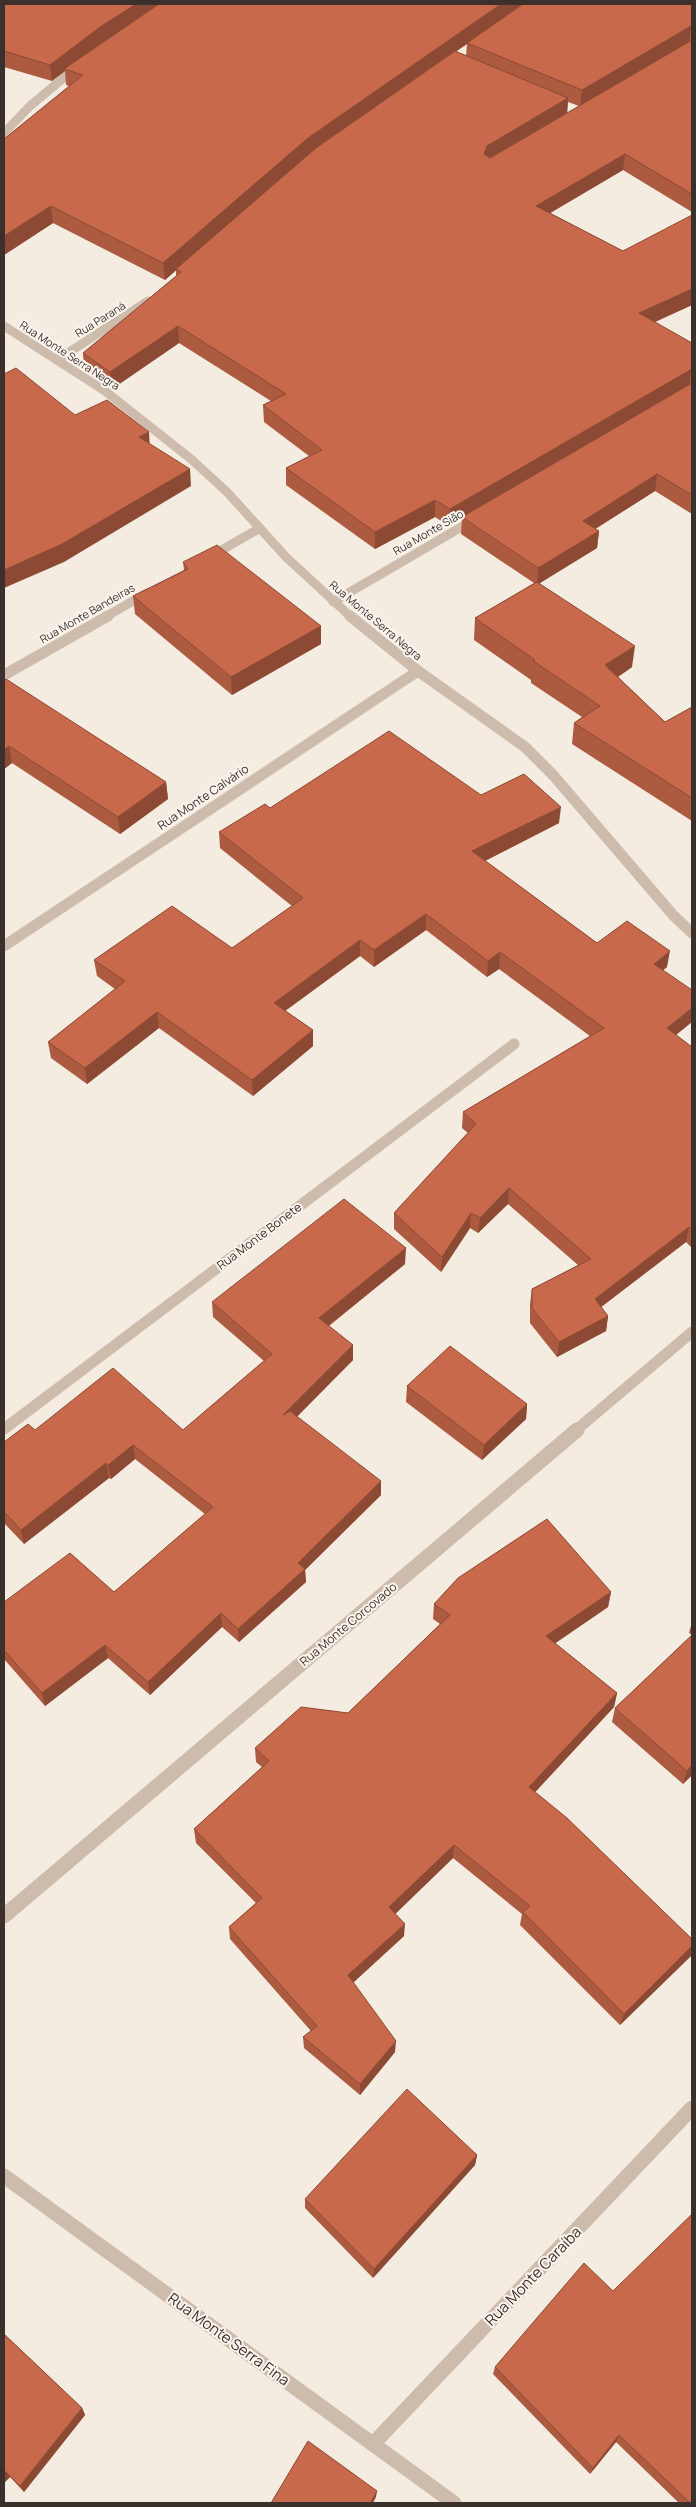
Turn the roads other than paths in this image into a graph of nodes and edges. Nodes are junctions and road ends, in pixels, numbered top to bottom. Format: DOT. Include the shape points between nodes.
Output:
graph roads {
  1 [pos="85,62"];
  2 [pos="4,133"];
  3 [pos="156,295"];
  4 [pos="4,326"];
  5 [pos="57,360"];
  6 [pos="487,512"];
  7 [pos="260,528"];
  8 [pos="201,562"];
  9 [pos="158,587"];
  10 [pos="332,602"];
  11 [pos="418,671"];
  12 [pos="4,675"];
  13 [pos="692,933"];
  14 [pos="4,946"];
  15 [pos="514,1044"];
  16 [pos="692,1332"];
  17 [pos="4,1429"];
  18 [pos="4,1916"];
  19 [pos="692,2108"];
  20 [pos="4,2176"];
  21 [pos="373,2444"];
  22 [pos="454,2503"];
  1 -- 2 [label="street" via="30,106"];
  3 -- 5 [label="street, Rua Paraná"];
  4 -- 5 [label="street, Rua Monte Serra Negra"];
  5 -- 7 [label="street, Rua Monte Serra Negra" via="105,391 191,458"];
  6 -- 10 [label="street, Rua Monte Sião"];
  7 -- 8 [label="street"];
  7 -- 10 [label="street, Rua Monte Serra Negra"];
  9 -- 12 [label="street, Rua Monte Bandeiras"];
  10 -- 11 [label="street, Rua Monte Serra Negra"];
  11 -- 13 [label="street, Rua Monte Serra Negra" via="525,747 554,775"];
  11 -- 14 [label="street, Rua Monte Calvário"];
  15 -- 17 [label="street, Rua Monte Bonete"];
  16 -- 18 [label="street, Rua Monte Corcovado"];
  19 -- 21 [label="street, Rua Monte Caraíba"];
  20 -- 21 [label="street, Rua Monte Serra Fina"];
  21 -- 22 [label="street, Rua Monte Serra Fina"];
}
